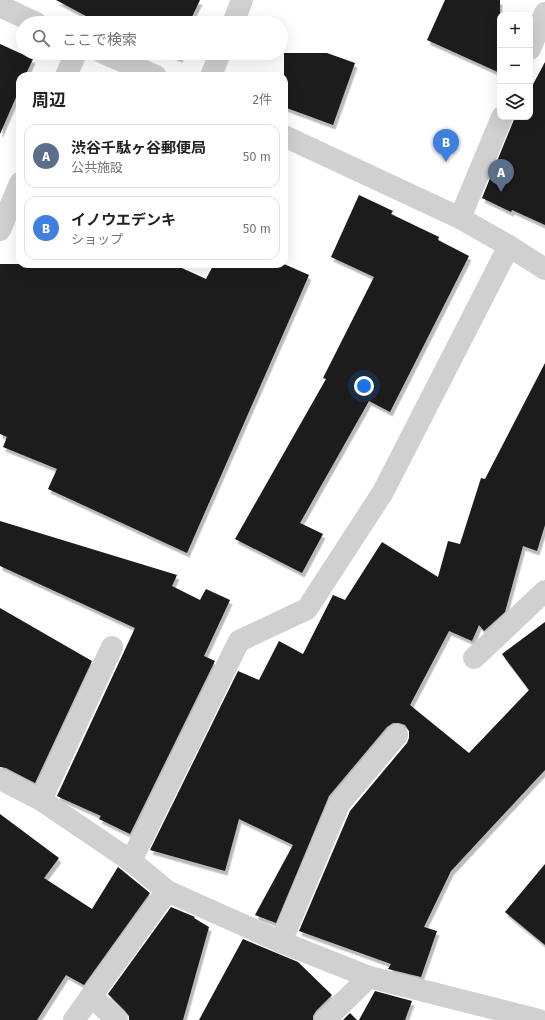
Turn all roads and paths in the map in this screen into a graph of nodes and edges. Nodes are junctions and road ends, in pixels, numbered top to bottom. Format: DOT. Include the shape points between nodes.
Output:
graph roads {
  1 [pos="242,0"];
  2 [pos="0,6"];
  3 [pos="545,13"];
  4 [pos="21,16"];
  5 [pos="236,16"];
  6 [pos="530,48"];
  7 [pos="73,60"];
  8 [pos="119,60"];
  9 [pos="217,60"];
  10 [pos="68,72"];
  11 [pos="147,72"];
  12 [pos="213,72"];
  13 [pos="501,120"];
  14 [pos="288,138"];
  15 [pos="16,192"];
  16 [pos="460,218"];
  17 [pos="0,230"];
  18 [pos="508,246"];
  19 [pos="545,270"];
  20 [pos="545,590"];
  21 [pos="112,647"];
  22 [pos="474,658"];
  23 [pos="397,735"];
  24 [pos="0,779"];
  25 [pos="41,800"];
  26 [pos="131,861"];
  27 [pos="167,891"];
  28 [pos="281,942"];
  29 [pos="369,977"];
  30 [pos="91,996"];
  31 [pos="74,1020"];
  32 [pos="117,1020"];
  33 [pos="325,1020"];
  34 [pos="539,1020"];
  1 -- 5 [label="street"];
  2 -- 4 [label="street"];
  3 -- 6 [label="street"];
  7 -- 10 [label="street"];
  8 -- 11 [label="street"];
  9 -- 12 [label="street"];
  13 -- 16 [label="street"];
  14 -- 16 [label="street"];
  15 -- 17 [label="street"];
  16 -- 18 [label="street"];
  18 -- 19 [label="street"];
  18 -- 26 [label="street" via="382,492 307,609 239,641"];
  20 -- 22 [label="street"];
  21 -- 25 [label="street"];
  23 -- 28 [label="street" via="339,804"];
  24 -- 25 [label="street"];
  25 -- 26 [label="street"];
  26 -- 27 [label="street"];
  27 -- 28 [label="street"];
  27 -- 30 [label="street"];
  28 -- 29 [label="street"];
  29 -- 33 [label="street"];
  29 -- 34 [label="street"];
  30 -- 31 [label="street"];
  30 -- 32 [label="street"];
}
